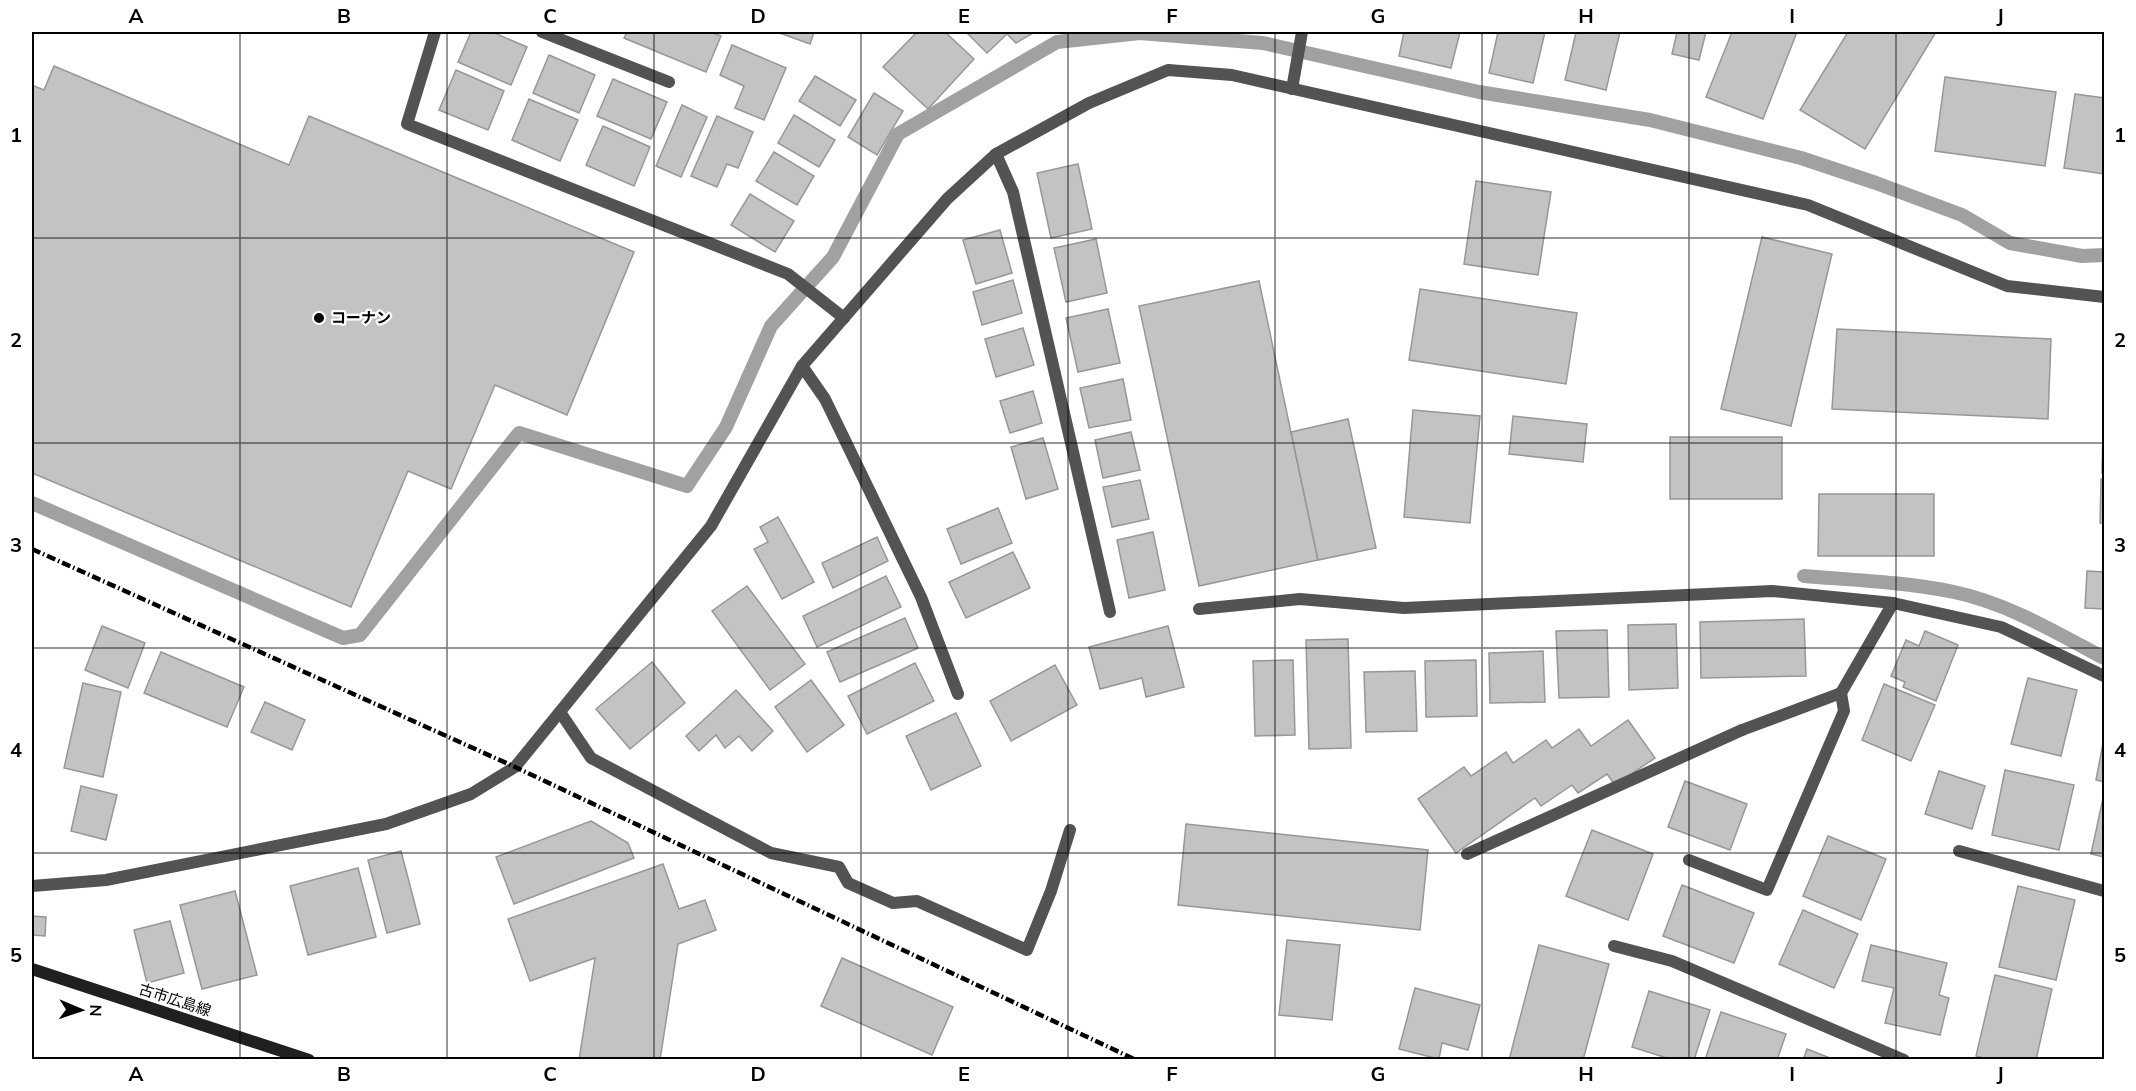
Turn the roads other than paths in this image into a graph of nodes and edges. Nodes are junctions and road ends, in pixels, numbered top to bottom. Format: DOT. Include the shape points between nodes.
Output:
graph roads {
  1 [pos="435,32"];
  2 [pos="542,32"];
  3 [pos="1302,32"];
  4 [pos="669,82"];
  5 [pos="1292,89"];
  6 [pos="996,154"];
  7 [pos="2104,297"];
  8 [pos="844,318"];
  9 [pos="802,366"];
  10 [pos="1893,603"];
  11 [pos="1199,609"];
  12 [pos="1110,612"];
  13 [pos="2104,676"];
  14 [pos="1841,693"];
  15 [pos="958,694"];
  16 [pos="560,712"];
  17 [pos="1070,830"];
  18 [pos="1959,851"];
  19 [pos="1467,854"];
  20 [pos="1689,860"];
  21 [pos="32,886"];
  22 [pos="2104,891"];
  23 [pos="1614,946"];
  24 [pos="32,969"];
  25 [pos="309,1059"];
  26 [pos="1904,1059"];
  1 -- 8 [label="street" via="406,124 788,274"];
  2 -- 4 [label="street"];
  3 -- 5 [label="street"];
  5 -- 6 [label="street" via="1232,75 1168,70 1089,103"];
  5 -- 7 [label="street" via="1808,205 2007,286"];
  6 -- 8 [label="street" via="948,199"];
  6 -- 12 [label="street" via="1013,192"];
  8 -- 9 [label="street"];
  9 -- 15 [label="street" via="825,399 921,597"];
  9 -- 16 [label="street" via="711,526"];
  10 -- 11 [label="street" via="1772,591 1404,608 1300,599"];
  10 -- 13 [label="street" via="2001,627"];
  10 -- 14 [label="street"];
  14 -- 19 [label="street" via="1742,730"];
  14 -- 20 [label="street" via="1844,711 1767,890"];
  16 -- 17 [label="street" via="591,758 771,853 839,867 848,883 893,903 917,901 1027,950"];
  16 -- 21 [label="street" via="515,767 471,794 386,824 106,880"];
  18 -- 22 [label="street"];
  23 -- 26 [label="street" via="1672,961"];
  24 -- 25 [label="main road, 古市広島線"];
}
